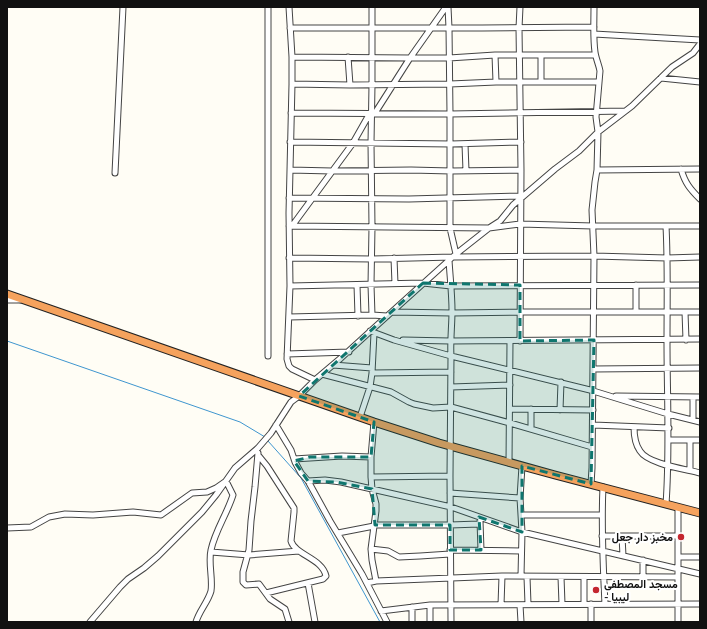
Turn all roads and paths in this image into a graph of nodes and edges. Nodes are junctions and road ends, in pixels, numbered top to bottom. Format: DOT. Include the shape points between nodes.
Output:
graph roads {
  1 [pos="123,7"];
  2 [pos="268,7"];
  3 [pos="290,7"];
  4 [pos="372,7"];
  5 [pos="447,7"];
  6 [pos="520,7"];
  7 [pos="594,7"];
  8 [pos="290,28"];
  9 [pos="372,28"];
  10 [pos="432,28"];
  11 [pos="449,28"];
  12 [pos="519,28"];
  13 [pos="594,28"];
  14 [pos="594,34"];
  15 [pos="700,40"];
  16 [pos="700,44"];
  17 [pos="495,55"];
  18 [pos="541,55"];
  19 [pos="595,55"];
  20 [pos="520,56"];
  21 [pos="292,57"];
  22 [pos="348,57"];
  23 [pos="372,57"];
  24 [pos="410,58"];
  25 [pos="449,58"];
  26 [pos="660,78"];
  27 [pos="496,82"];
  28 [pos="520,82"];
  29 [pos="541,82"];
  30 [pos="599,82"];
  31 [pos="700,82"];
  32 [pos="292,84"];
  33 [pos="393,84"];
  34 [pos="450,84"];
  35 [pos="350,85"];
  36 [pos="372,85"];
  37 [pos="625,111"];
  38 [pos="597,112"];
  39 [pos="291,113"];
  40 [pos="372,113"];
  41 [pos="520,113"];
  42 [pos="450,114"];
  43 [pos="598,132"];
  44 [pos="290,142"];
  45 [pos="521,142"];
  46 [pos="353,143"];
  47 [pos="371,143"];
  48 [pos="451,144"];
  49 [pos="465,144"];
  50 [pos="681,169"];
  51 [pos="700,169"];
  52 [pos="290,170"];
  53 [pos="372,170"];
  54 [pos="521,170"];
  55 [pos="597,170"];
  56 [pos="332,171"];
  57 [pos="451,171"];
  58 [pos="466,171"];
  59 [pos="115,172"];
  60 [pos="520,197"];
  61 [pos="289,198"];
  62 [pos="313,198"];
  63 [pos="450,198"];
  64 [pos="372,199"];
  65 [pos="700,199"];
  66 [pos="520,224"];
  67 [pos="291,226"];
  68 [pos="593,226"];
  69 [pos="666,226"];
  70 [pos="700,226"];
  71 [pos="372,227"];
  72 [pos="450,228"];
  73 [pos="489,228"];
  74 [pos="594,256"];
  75 [pos="453,257"];
  76 [pos="520,257"];
  77 [pos="700,257"];
  78 [pos="289,258"];
  79 [pos="394,258"];
  80 [pos="667,258"];
  81 [pos="372,259"];
  82 [pos="423,283"];
  83 [pos="395,284"];
  84 [pos="357,285"];
  85 [pos="371,285"];
  86 [pos="520,285"];
  87 [pos="594,285"];
  88 [pos="636,285"];
  89 [pos="667,285"];
  90 [pos="700,285"];
  91 [pos="290,286"];
  92 [pos="451,286"];
  93 [pos="7,294"];
  94 [pos="7,300"];
  95 [pos="25,300"];
  96 [pos="392,312"];
  97 [pos="520,312"];
  98 [pos="593,312"];
  99 [pos="636,312"];
  100 [pos="667,312"];
  101 [pos="685,312"];
  102 [pos="700,312"];
  103 [pos="452,313"];
  104 [pos="372,315"];
  105 [pos="358,316"];
  106 [pos="387,316"];
  107 [pos="289,317"];
  108 [pos="372,332"];
  109 [pos="667,339"];
  110 [pos="394,340"];
  111 [pos="594,340"];
  112 [pos="686,340"];
  113 [pos="700,340"];
  114 [pos="450,341"];
  115 [pos="510,341"];
  116 [pos="520,341"];
  117 [pos="349,352"];
  118 [pos="287,354"];
  119 [pos="268,356"];
  120 [pos="451,356"];
  121 [pos="333,365"];
  122 [pos="667,368"];
  123 [pos="700,368"];
  124 [pos="593,369"];
  125 [pos="372,370"];
  126 [pos="510,370"];
  127 [pos="451,372"];
  128 [pos="322,374"];
  129 [pos="315,380"];
  130 [pos="561,382"];
  131 [pos="510,385"];
  132 [pos="370,387"];
  133 [pos="451,387"];
  134 [pos="593,391"];
  135 [pos="299,396"];
  136 [pos="609,396"];
  137 [pos="668,396"];
  138 [pos="700,396"];
  139 [pos="694,397"];
  140 [pos="451,407"];
  141 [pos="510,409"];
  142 [pos="531,409"];
  143 [pos="560,410"];
  144 [pos="592,410"];
  145 [pos="668,414"];
  146 [pos="360,416"];
  147 [pos="693,420"];
  148 [pos="374,422"];
  149 [pos="700,422"];
  150 [pos="510,423"];
  151 [pos="276,425"];
  152 [pos="593,425"];
  153 [pos="634,427"];
  154 [pos="669,428"];
  155 [pos="531,429"];
  156 [pos="668,440"];
  157 [pos="690,440"];
  158 [pos="700,440"];
  159 [pos="450,446"];
  160 [pos="592,447"];
  161 [pos="258,448"];
  162 [pos="258,455"];
  163 [pos="371,456"];
  164 [pos="294,459"];
  165 [pos="509,463"];
  166 [pos="668,465"];
  167 [pos="522,466"];
  168 [pos="690,470"];
  169 [pos="700,473"];
  170 [pos="450,476"];
  171 [pos="371,477"];
  172 [pos="308,480"];
  173 [pos="226,481"];
  174 [pos="591,484"];
  175 [pos="603,487"];
  176 [pos="372,490"];
  177 [pos="450,493"];
  178 [pos="520,498"];
  179 [pos="666,504"];
  180 [pos="451,507"];
  181 [pos="678,507"];
  182 [pos="700,513"];
  183 [pos="521,514"];
  184 [pos="602,515"];
  185 [pos="480,518"];
  186 [pos="479,524"];
  187 [pos="374,525"];
  188 [pos="450,525"];
  189 [pos="7,528"];
  190 [pos="522,532"];
  191 [pos="338,533"];
  192 [pos="602,536"];
  193 [pos="622,536"];
  194 [pos="677,536"];
  195 [pos="371,549"];
  196 [pos="481,550"];
  197 [pos="299,551"];
  198 [pos="521,551"];
  199 [pos="602,551"];
  200 [pos="211,552"];
  201 [pos="450,552"];
  202 [pos="249,555"];
  203 [pos="623,556"];
  204 [pos="700,556"];
  205 [pos="678,557"];
  206 [pos="643,560"];
  207 [pos="678,568"];
  208 [pos="700,574"];
  209 [pos="502,576"];
  210 [pos="521,576"];
  211 [pos="528,576"];
  212 [pos="561,577"];
  213 [pos="584,577"];
  214 [pos="603,577"];
  215 [pos="643,577"];
  216 [pos="678,577"];
  217 [pos="450,579"];
  218 [pos="376,581"];
  219 [pos="308,583"];
  220 [pos="367,583"];
  221 [pos="266,593"];
  222 [pos="678,603"];
  223 [pos="501,604"];
  224 [pos="528,604"];
  225 [pos="562,604"];
  226 [pos="584,604"];
  227 [pos="592,604"];
  228 [pos="605,604"];
  229 [pos="700,604"];
  230 [pos="430,605"];
  231 [pos="450,605"];
  232 [pos="520,605"];
  233 [pos="412,607"];
  234 [pos="381,611"];
  235 [pos="90,622"];
  236 [pos="196,622"];
  237 [pos="289,622"];
  238 [pos="315,622"];
  239 [pos="387,622"];
  240 [pos="412,622"];
  241 [pos="430,622"];
  242 [pos="451,622"];
  243 [pos="521,622"];
  244 [pos="591,622"];
  245 [pos="678,622"];
  1 -- 59 [label="street"];
  2 -- 119 [label="street"];
  3 -- 8 [label="street"];
  4 -- 9 [label="street"];
  5 -- 10 [label="street"];
  5 -- 11 [label="street"];
  6 -- 12 [label="street"];
  7 -- 13 [label="street"];
  8 -- 9 [label="street"];
  8 -- 21 [label="street"];
  9 -- 10 [label="street"];
  9 -- 23 [label="street"];
  10 -- 11 [label="street"];
  10 -- 24 [label="street"];
  11 -- 12 [label="street"];
  11 -- 25 [label="street"];
  12 -- 13 [label="street"];
  12 -- 20 [label="street"];
  13 -- 14 [label="street"];
  14 -- 15 [label="street"];
  14 -- 19 [label="street"];
  16 -- 26 [label="street" via="693,53"];
  17 -- 20 [label="street"];
  17 -- 25 [label="street"];
  17 -- 27 [label="street"];
  18 -- 19 [label="street"];
  18 -- 20 [label="street"];
  18 -- 29 [label="street"];
  19 -- 30 [label="street" via="599,68"];
  20 -- 28 [label="street"];
  21 -- 22 [label="street"];
  21 -- 32 [label="street"];
  22 -- 23 [label="street"];
  22 -- 35 [label="street"];
  23 -- 24 [label="street"];
  23 -- 36 [label="street"];
  24 -- 25 [label="street"];
  24 -- 33 [label="street"];
  25 -- 34 [label="street"];
  26 -- 31 [label="street"];
  26 -- 37 [label="street"];
  27 -- 28 [label="street"];
  27 -- 34 [label="street"];
  28 -- 29 [label="street"];
  28 -- 41 [label="street"];
  29 -- 30 [label="street"];
  30 -- 38 [label="street"];
  32 -- 35 [label="street"];
  32 -- 39 [label="street"];
  33 -- 34 [label="street"];
  33 -- 36 [label="street"];
  33 -- 40 [label="street"];
  34 -- 42 [label="street"];
  35 -- 36 [label="street"];
  36 -- 40 [label="street"];
  37 -- 38 [label="street"];
  37 -- 43 [label="street"];
  38 -- 41 [label="street"];
  38 -- 43 [label="street"];
  39 -- 40 [label="street"];
  39 -- 44 [label="street"];
  40 -- 42 [label="street"];
  40 -- 46 [label="street"];
  40 -- 47 [label="street"];
  41 -- 42 [label="street"];
  41 -- 45 [label="street"];
  42 -- 48 [label="street"];
  43 -- 55 [label="street"];
  43 -- 60 [label="street" via="579,151"];
  44 -- 46 [label="street"];
  44 -- 52 [label="street"];
  45 -- 49 [label="street"];
  45 -- 54 [label="street"];
  46 -- 47 [label="street"];
  46 -- 56 [label="street"];
  47 -- 48 [label="street"];
  47 -- 53 [label="street"];
  48 -- 49 [label="street"];
  48 -- 57 [label="street"];
  49 -- 58 [label="street"];
  50 -- 51 [label="street"];
  50 -- 55 [label="street"];
  50 -- 65 [label="street" via="684,180"];
  52 -- 56 [label="street"];
  52 -- 61 [label="street"];
  53 -- 56 [label="street"];
  53 -- 57 [label="street"];
  53 -- 64 [label="street"];
  54 -- 58 [label="street"];
  54 -- 60 [label="street"];
  55 -- 68 [label="street" via="592,202"];
  56 -- 62 [label="street"];
  57 -- 58 [label="street"];
  57 -- 63 [label="street"];
  60 -- 63 [label="street"];
  60 -- 66 [label="street"];
  60 -- 73 [label="street" via="500,221"];
  61 -- 62 [label="street"];
  61 -- 67 [label="street"];
  62 -- 64 [label="street"];
  62 -- 67 [label="street"];
  63 -- 64 [label="street"];
  63 -- 72 [label="street"];
  64 -- 71 [label="street"];
  66 -- 68 [label="street"];
  66 -- 73 [label="street"];
  66 -- 76 [label="street"];
  67 -- 71 [label="street"];
  67 -- 78 [label="street"];
  68 -- 69 [label="street"];
  68 -- 74 [label="street"];
  69 -- 70 [label="street"];
  69 -- 80 [label="street"];
  71 -- 72 [label="street"];
  71 -- 81 [label="street"];
  72 -- 73 [label="street"];
  72 -- 75 [label="street"];
  73 -- 75 [label="street"];
  74 -- 76 [label="street"];
  74 -- 80 [label="street"];
  74 -- 87 [label="street"];
  75 -- 76 [label="street"];
  75 -- 79 [label="street"];
  75 -- 82 [label="street"];
  75 -- 92 [label="street"];
  76 -- 86 [label="street"];
  77 -- 80 [label="street"];
  78 -- 81 [label="street"];
  78 -- 91 [label="street"];
  79 -- 81 [label="street"];
  79 -- 83 [label="street"];
  80 -- 89 [label="street"];
  81 -- 85 [label="street"];
  82 -- 83 [label="street"];
  82 -- 92 [label="street"];
  82 -- 96 [label="street"];
  83 -- 85 [label="street"];
  84 -- 85 [label="street"];
  84 -- 91 [label="street"];
  84 -- 105 [label="street"];
  85 -- 104 [label="street"];
  86 -- 87 [label="street"];
  86 -- 92 [label="street"];
  86 -- 97 [label="street"];
  87 -- 88 [label="street"];
  87 -- 98 [label="street"];
  88 -- 89 [label="street"];
  88 -- 99 [label="street"];
  89 -- 90 [label="street"];
  89 -- 100 [label="street"];
  91 -- 107 [label="street"];
  92 -- 103 [label="street"];
  93 -- 95 [label="highway"];
  94 -- 95 [label="street"];
  95 -- 135 [label="highway"];
  96 -- 103 [label="street"];
  96 -- 106 [label="street"];
  97 -- 98 [label="street"];
  97 -- 103 [label="street"];
  97 -- 116 [label="street"];
  98 -- 99 [label="street"];
  98 -- 111 [label="street"];
  99 -- 100 [label="street"];
  100 -- 101 [label="street"];
  100 -- 109 [label="street"];
  101 -- 102 [label="street"];
  101 -- 112 [label="street"];
  103 -- 114 [label="street"];
  104 -- 105 [label="street"];
  104 -- 106 [label="street"];
  105 -- 107 [label="street"];
  106 -- 108 [label="street"];
  107 -- 118 [label="street"];
  108 -- 110 [label="street"];
  108 -- 117 [label="street"];
  108 -- 125 [label="street"];
  109 -- 111 [label="street"];
  109 -- 112 [label="street"];
  109 -- 122 [label="street"];
  110 -- 114 [label="street"];
  110 -- 120 [label="street"];
  111 -- 116 [label="street"];
  111 -- 124 [label="street"];
  112 -- 113 [label="street"];
  114 -- 115 [label="street"];
  114 -- 120 [label="street"];
  115 -- 116 [label="street"];
  115 -- 126 [label="street"];
  117 -- 118 [label="street"];
  117 -- 121 [label="street"];
  118 -- 129 [label="street" via="292,369"];
  120 -- 126 [label="street"];
  120 -- 127 [label="street"];
  121 -- 125 [label="street"];
  121 -- 128 [label="street"];
  122 -- 123 [label="street"];
  122 -- 124 [label="street"];
  122 -- 137 [label="street"];
  124 -- 134 [label="street"];
  125 -- 127 [label="street"];
  125 -- 132 [label="street"];
  126 -- 130 [label="street"];
  126 -- 131 [label="street"];
  127 -- 133 [label="street"];
  128 -- 129 [label="street"];
  128 -- 132 [label="street"];
  129 -- 135 [label="street"];
  130 -- 134 [label="street"];
  130 -- 143 [label="street"];
  131 -- 133 [label="street"];
  131 -- 141 [label="street"];
  132 -- 140 [label="street" via="391,392 419,405 433,408"];
  132 -- 146 [label="street"];
  133 -- 140 [label="street"];
  134 -- 136 [label="street"];
  134 -- 144 [label="street"];
  135 -- 146 [label="highway"];
  135 -- 151 [label="street" via="291,402"];
  136 -- 137 [label="street"];
  136 -- 145 [label="street"];
  137 -- 139 [label="street"];
  137 -- 145 [label="street"];
  138 -- 139 [label="street"];
  139 -- 147 [label="street"];
  140 -- 150 [label="street"];
  140 -- 159 [label="street"];
  141 -- 142 [label="street"];
  141 -- 150 [label="street"];
  142 -- 143 [label="street"];
  142 -- 155 [label="street"];
  143 -- 144 [label="street"];
  144 -- 152 [label="street"];
  145 -- 147 [label="street"];
  145 -- 154 [label="street"];
  146 -- 148 [label="highway"];
  147 -- 149 [label="street"];
  148 -- 159 [label="highway"];
  148 -- 163 [label="street"];
  150 -- 155 [label="street"];
  150 -- 165 [label="street"];
  151 -- 161 [label="street"];
  151 -- 164 [label="street"];
  152 -- 153 [label="street"];
  152 -- 160 [label="street"];
  153 -- 154 [label="street"];
  153 -- 166 [label="street" via="640,453"];
  154 -- 156 [label="street"];
  155 -- 160 [label="street"];
  156 -- 157 [label="street"];
  156 -- 166 [label="street"];
  157 -- 158 [label="street"];
  157 -- 168 [label="street"];
  159 -- 165 [label="highway"];
  159 -- 170 [label="street"];
  160 -- 174 [label="street"];
  161 -- 162 [label="street"];
  161 -- 173 [label="street" via="235,468"];
  162 -- 197 [label="street" via="294,508 291,543"];
  162 -- 202 [label="street"];
  163 -- 164 [label="street"];
  163 -- 171 [label="street"];
  164 -- 172 [label="street"];
  165 -- 167 [label="highway"];
  166 -- 168 [label="street"];
  166 -- 179 [label="street"];
  167 -- 174 [label="highway"];
  167 -- 178 [label="street"];
  168 -- 169 [label="street"];
  170 -- 171 [label="street"];
  170 -- 177 [label="street"];
  171 -- 176 [label="street"];
  172 -- 176 [label="street" via="336,482"];
  172 -- 191 [label="street"];
  173 -- 189 [label="street" via="207,492 192,493 161,515 133,512 65,514 49,517 31,527"];
  173 -- 200 [label="street" via="233,495"];
  173 -- 235 [label="street" via="190,525 152,562 128,579"];
  174 -- 175 [label="highway"];
  175 -- 179 [label="highway"];
  175 -- 184 [label="street"];
  176 -- 180 [label="street"];
  176 -- 187 [label="street" via="376,504"];
  177 -- 178 [label="street"];
  177 -- 180 [label="street"];
  178 -- 183 [label="street"];
  179 -- 181 [label="highway"];
  180 -- 185 [label="street"];
  180 -- 188 [label="street"];
  181 -- 182 [label="highway"];
  181 -- 194 [label="street"];
  183 -- 184 [label="street"];
  183 -- 190 [label="street"];
  184 -- 192 [label="street"];
  185 -- 186 [label="street"];
  185 -- 190 [label="street"];
  186 -- 188 [label="street"];
  186 -- 196 [label="street"];
  187 -- 188 [label="street"];
  187 -- 191 [label="street"];
  187 -- 195 [label="street"];
  188 -- 201 [label="street"];
  190 -- 198 [label="street"];
  190 -- 199 [label="street"];
  191 -- 220 [label="street"];
  192 -- 193 [label="street"];
  192 -- 199 [label="street"];
  193 -- 194 [label="street"];
  193 -- 203 [label="street"];
  194 -- 205 [label="street"];
  195 -- 201 [label="street" via="388,551 399,557"];
  195 -- 218 [label="street"];
  196 -- 198 [label="street"];
  196 -- 201 [label="street"];
  197 -- 202 [label="street"];
  197 -- 219 [label="street" via="313,560 326,576 324,579"];
  198 -- 210 [label="street"];
  199 -- 203 [label="street"];
  199 -- 214 [label="street"];
  200 -- 202 [label="street"];
  200 -- 236 [label="street" via="210,592"];
  201 -- 217 [label="street"];
  202 -- 221 [label="street" via="243,572 244,583 259,584"];
  203 -- 206 [label="street"];
  204 -- 205 [label="street"];
  205 -- 207 [label="street"];
  206 -- 207 [label="street"];
  206 -- 215 [label="street"];
  207 -- 208 [label="street"];
  207 -- 216 [label="street"];
  209 -- 210 [label="street"];
  209 -- 217 [label="street"];
  209 -- 223 [label="street"];
  210 -- 211 [label="street"];
  211 -- 212 [label="street"];
  211 -- 224 [label="street"];
  212 -- 213 [label="street"];
  212 -- 225 [label="street"];
  213 -- 214 [label="street"];
  213 -- 226 [label="street"];
  214 -- 215 [label="street"];
  214 -- 228 [label="street"];
  215 -- 216 [label="street"];
  216 -- 222 [label="street"];
  217 -- 218 [label="street"];
  217 -- 231 [label="street"];
  218 -- 220 [label="street"];
  219 -- 221 [label="street"];
  219 -- 238 [label="street"];
  220 -- 234 [label="street"];
  221 -- 237 [label="street" via="272,601 285,609"];
  222 -- 228 [label="street"];
  222 -- 229 [label="street"];
  222 -- 245 [label="street"];
  223 -- 231 [label="street"];
  223 -- 232 [label="street"];
  224 -- 225 [label="street"];
  224 -- 232 [label="street"];
  225 -- 226 [label="street"];
  226 -- 227 [label="street"];
  227 -- 228 [label="street"];
  227 -- 244 [label="street"];
  230 -- 231 [label="street"];
  230 -- 233 [label="street"];
  230 -- 241 [label="street"];
  231 -- 242 [label="street"];
  232 -- 243 [label="street"];
  233 -- 234 [label="street"];
  233 -- 240 [label="street"];
  234 -- 239 [label="street"];
}
